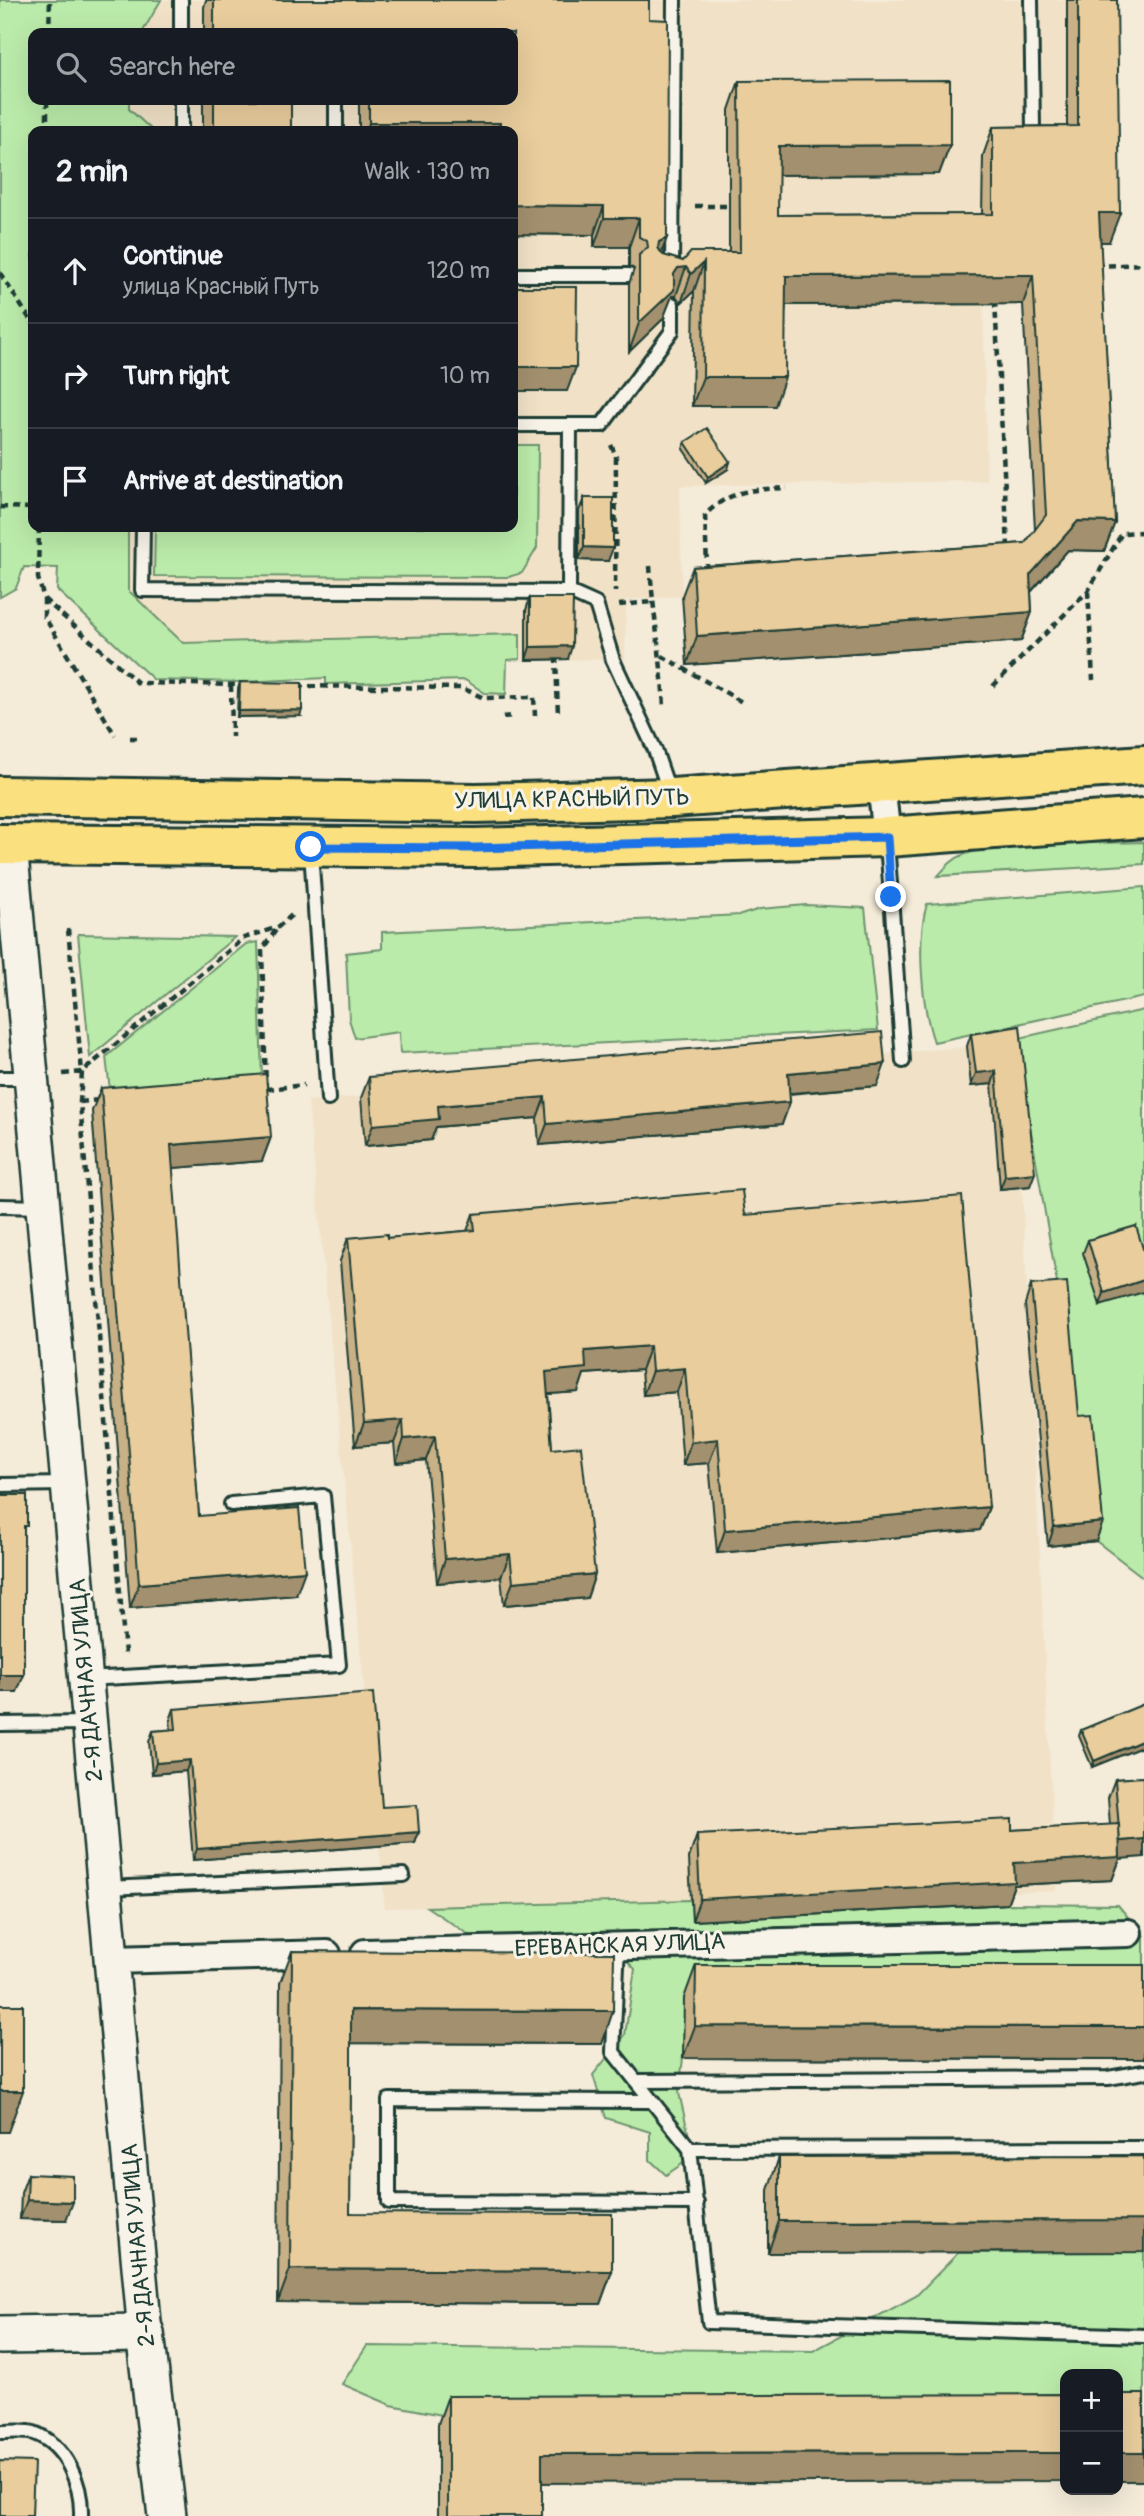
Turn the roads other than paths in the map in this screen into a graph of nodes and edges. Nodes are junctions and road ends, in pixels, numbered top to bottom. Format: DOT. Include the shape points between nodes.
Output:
graph roads {
  1 [pos="181,0"];
  2 [pos="674,0"];
  3 [pos="1031,0"];
  4 [pos="181,28"];
  5 [pos="181,105"];
  6 [pos="336,105"];
  7 [pos="181,126"];
  8 [pos="336,126"];
  9 [pos="1033,128"];
  10 [pos="518,275"];
  11 [pos="629,275"];
  12 [pos="656,276"];
  13 [pos="672,304"];
  14 [pos="518,425"];
  15 [pos="570,425"];
  16 [pos="143,532"];
  17 [pos="569,592"];
  18 [pos="1144,765"];
  19 [pos="881,784"];
  20 [pos="0,796"];
  21 [pos="672,798"];
  22 [pos="1144,818"];
  23 [pos="887,837"];
  24 [pos="5,844"];
  25 [pos="311,847"];
  26 [pos="903,1061"];
  27 [pos="16,1078"];
  28 [pos="328,1099"];
  29 [pos="0,1206"];
  30 [pos="44,1206"];
  31 [pos="68,1484"];
  32 [pos="0,1485"];
  33 [pos="231,1504"];
  34 [pos="86,1679"];
  35 [pos="90,1723"];
  36 [pos="0,1724"];
  37 [pos="403,1875"];
  38 [pos="105,1888"];
  39 [pos="1128,1933"];
  40 [pos="618,1944"];
  41 [pos="112,1960"];
  42 [pos="1144,2072"];
  43 [pos="636,2081"];
  44 [pos="652,2101"];
  45 [pos="1144,2148"];
  46 [pos="690,2149"];
  47 [pos="696,2203"];
  48 [pos="145,2333"];
  49 [pos="0,2335"];
  50 [pos="1144,2336"];
  51 [pos="0,2432"];
  52 [pos="80,2516"];
  53 [pos="167,2516"];
  1 -- 4 [label="lane"];
  2 -- 12 [label="lane" via="672,278"];
  3 -- 9 [label="lane"];
  5 -- 7 [label="lane"];
  6 -- 8 [label="lane"];
  10 -- 11 [label="lane"];
  13 -- 15 [label="lane" via="672,331 602,425"];
  14 -- 15 [label="lane"];
  15 -- 17 [label="lane"];
  16 -- 17 [label="lane" via="142,590"];
  17 -- 21 [label="lane" via="596,604 613,660"];
  18 -- 19 [label="main road, УЛИЦА КРАСНЫЙ ПУТЬ"];
  19 -- 21 [label="main road, УЛИЦА КРАСНЫЙ ПУТЬ"];
  19 -- 23 [label="street"];
  20 -- 21 [label="main road, УЛИЦА КРАСНЫЙ ПУТЬ" via="476,803"];
  22 -- 23 [label="main road, УЛИЦА КРАСНЫЙ ПУТЬ"];
  23 -- 25 [label="main road, УЛИЦА КРАСНЫЙ ПУТЬ" via="475,848"];
  23 -- 26 [label="lane"];
  24 -- 25 [label="main road, УЛИЦА КРАСНЫЙ ПУТЬ"];
  24 -- 27 [label="street, 2-Я ДАЧНАЯ УЛИЦА"];
  25 -- 28 [label="lane"];
  27 -- 30 [label="street, 2-Я ДАЧНАЯ УЛИЦА"];
  29 -- 30 [label="lane"];
  30 -- 31 [label="street, 2-Я ДАЧНАЯ УЛИЦА"];
  31 -- 32 [label="lane"];
  31 -- 34 [label="street, 2-Я ДАЧНАЯ УЛИЦА"];
  33 -- 34 [label="lane" via="323,1496 339,1665"];
  34 -- 35 [label="street, 2-Я ДАЧНАЯ УЛИЦА"];
  35 -- 36 [label="lane"];
  35 -- 38 [label="street, 2-Я ДАЧНАЯ УЛИЦА"];
  37 -- 38 [label="lane"];
  38 -- 41 [label="street, 2-Я ДАЧНАЯ УЛИЦА"];
  39 -- 40 [label="street, ЕРЕВАНСКАЯ УЛИЦА"];
  40 -- 41 [label="street, ЕРЕВАНСКАЯ УЛИЦА"];
  40 -- 43 [label="lane" via="613,2052"];
  41 -- 48 [label="street, 2-Я ДАЧНАЯ УЛИЦА"];
  42 -- 43 [label="lane" via="1108,2078"];
  43 -- 44 [label="lane"];
  44 -- 46 [label="lane"];
  44 -- 47 [label="lane" via="390,2100 389,2202"];
  45 -- 46 [label="lane"];
  46 -- 47 [label="lane"];
  47 -- 50 [label="lane" via="709,2322"];
  48 -- 49 [label="main road"];
  48 -- 53 [label="main road, 2-Я ДАЧНАЯ УЛИЦА"];
  51 -- 52 [label="lane" via="33,2433 60,2451 74,2476"];
}
